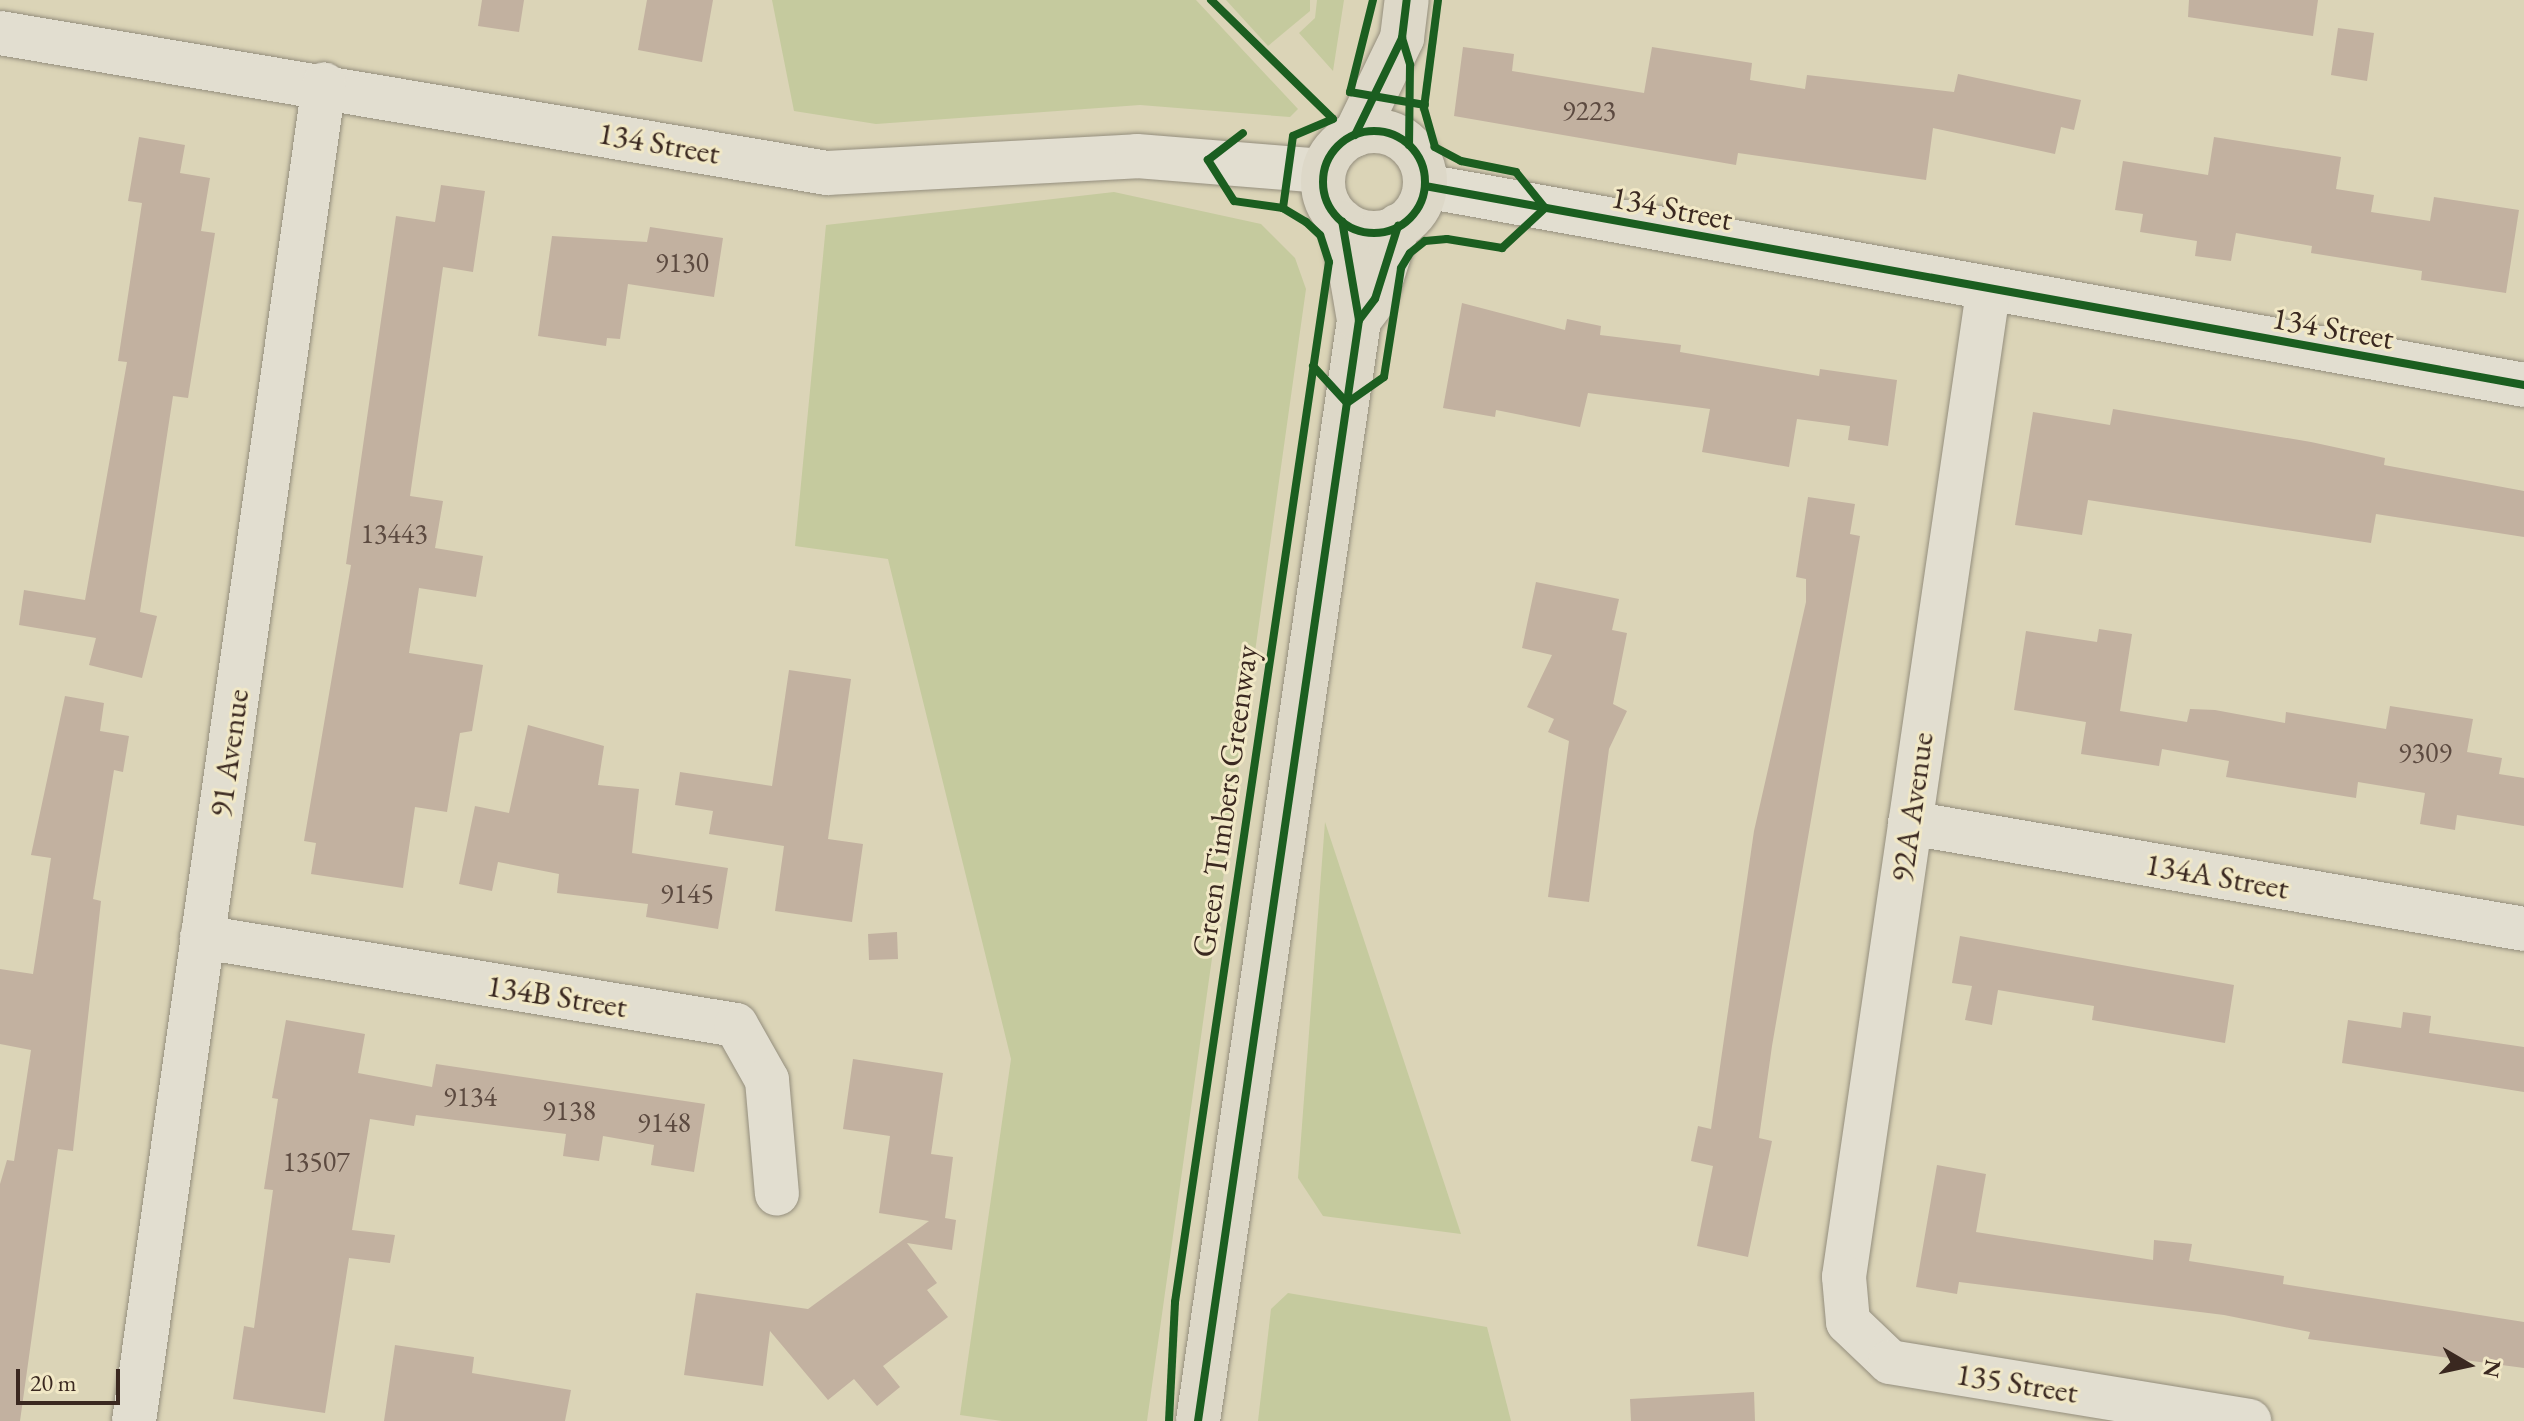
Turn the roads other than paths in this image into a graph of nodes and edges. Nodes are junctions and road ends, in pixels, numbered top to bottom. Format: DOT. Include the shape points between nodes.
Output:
graph roads {
  1 [pos="1404,19"];
  2 [pos="0,33"];
  3 [pos="324,84"];
  4 [pos="1355,135"];
  5 [pos="1409,145"];
  6 [pos="1323,171"];
  7 [pos="1425,186"];
  8 [pos="1342,221"];
  9 [pos="1398,226"];
  10 [pos="1988,292"];
  11 [pos="1359,320"];
  12 [pos="2524,385"];
  13 [pos="1910,823"];
  14 [pos="2524,929"];
  15 [pos="202,937"];
  16 [pos="777,1194"];
  17 [pos="1848,1322"];
  18 [pos="134,1421"];
  19 [pos="1198,1421"];
  20 [pos="2249,1421"];
  1 -- 4 [label="main road"];
  1 -- 5 [label="main road" via="1410,65"];
  2 -- 3 [label="street, 134 Street"];
  3 -- 6 [label="street, 134 Street" via="827,173 1137,156"];
  3 -- 15 [label="street, 91 Avenue"];
  4 -- 5 [label="main road" via="1381,131"];
  4 -- 6 [label="main road" via="1331,153"];
  5 -- 7 [label="main road" via="1423,166"];
  6 -- 8 [label="main road" via="1323,192"];
  7 -- 9 [label="main road" via="1419,206"];
  7 -- 10 [label="street, 134 Street"];
  8 -- 9 [label="main road" via="1367,233"];
  8 -- 11 [label="main road"];
  9 -- 11 [label="main road" via="1375,299"];
  10 -- 12 [label="street, 134 Street"];
  10 -- 13 [label="street, 92A Avenue"];
  11 -- 19 [label="main road"];
  13 -- 14 [label="street, 134A Street"];
  13 -- 17 [label="street, 92A Avenue" via="1844,1277"];
  15 -- 16 [label="street, 134B Street" via="736,1025 767,1080"];
  15 -- 18 [label="street, 91 Avenue"];
  17 -- 20 [label="street, 135 Street" via="1890,1362"];
}
